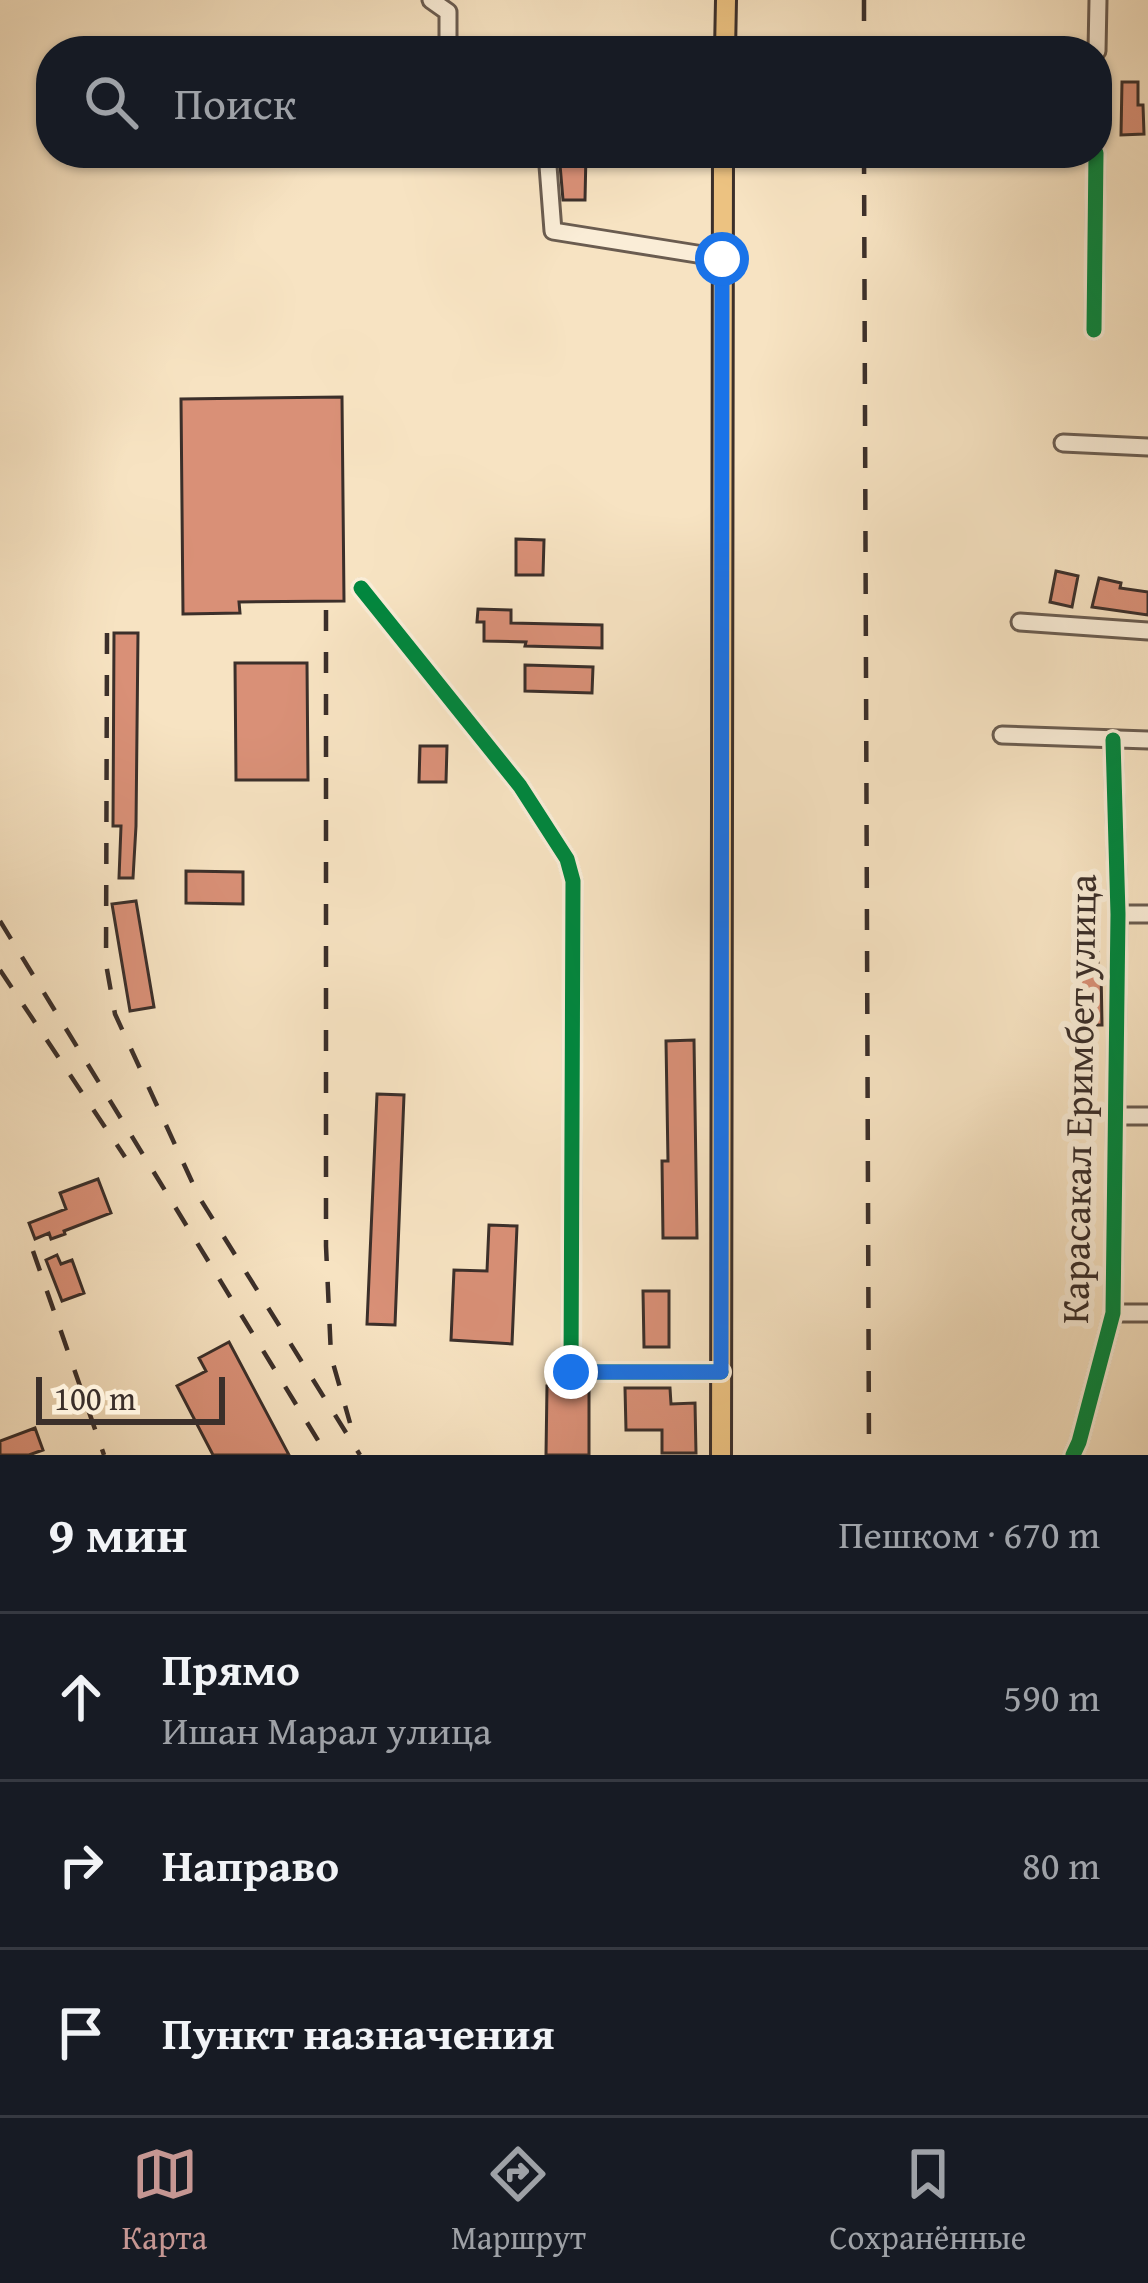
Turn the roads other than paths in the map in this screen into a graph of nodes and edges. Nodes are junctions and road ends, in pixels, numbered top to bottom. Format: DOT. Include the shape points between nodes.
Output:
graph roads {
  1 [pos="431,0"];
  2 [pos="726,0"];
  3 [pos="1097,0"];
  4 [pos="448,36"];
  5 [pos="725,36"];
  6 [pos="1097,36"];
  7 [pos="548,168"];
  8 [pos="723,168"];
  9 [pos="1096,168"];
  10 [pos="722,259"];
  11 [pos="1094,330"];
  12 [pos="1063,443"];
  13 [pos="1148,447"];
  14 [pos="361,588"];
  15 [pos="1020,622"];
  16 [pos="1148,631"];
  17 [pos="1002,735"];
  18 [pos="1113,740"];
  19 [pos="1148,740"];
  20 [pos="1118,914"];
  21 [pos="1148,914"];
  22 [pos="1117,1116"];
  23 [pos="1148,1116"];
  24 [pos="1113,1313"];
  25 [pos="1148,1313"];
  26 [pos="721,1372"];
  27 [pos="721,1455"];
  28 [pos="1073,1455"];
  1 -- 4 [label="street" via="448,12"];
  2 -- 5 [label="main road"];
  3 -- 6 [label="street"];
  7 -- 10 [label="street" via="553,231"];
  8 -- 10 [label="main road"];
  9 -- 11 [label="street"];
  10 -- 26 [label="main road"];
  12 -- 13 [label="street"];
  14 -- 26 [label="street" via="520,786 573,881 571,1372"];
  15 -- 16 [label="street"];
  17 -- 18 [label="street"];
  18 -- 19 [label="street"];
  18 -- 20 [label="street, Карасакал Еримбет улица"];
  20 -- 21 [label="street"];
  20 -- 22 [label="street, Карасакал Еримбет улица"];
  22 -- 23 [label="street"];
  22 -- 24 [label="street, Карасакал Еримбет улица"];
  24 -- 25 [label="street"];
  24 -- 28 [label="street, Карасакал Еримбет улица"];
  26 -- 27 [label="main road"];
}
